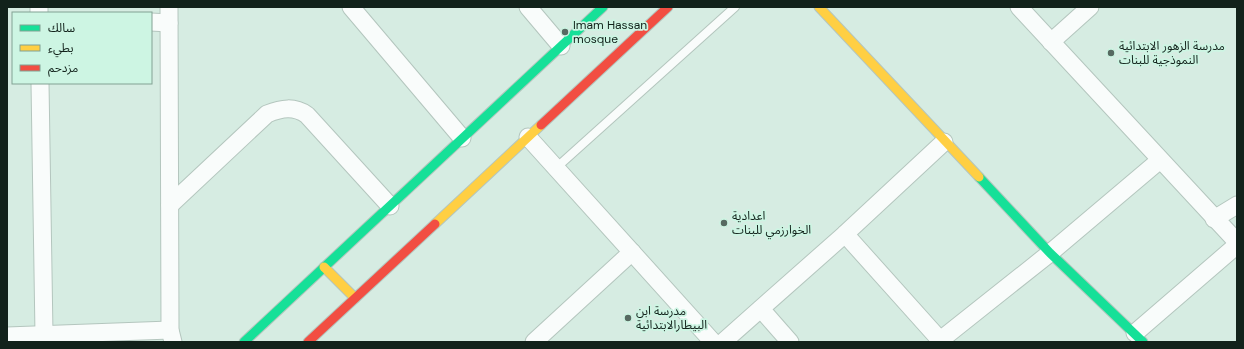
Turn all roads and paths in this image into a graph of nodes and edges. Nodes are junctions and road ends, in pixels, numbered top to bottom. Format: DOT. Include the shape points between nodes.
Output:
graph roads {
  1 [pos="351,7"];
  2 [pos="528,7"];
  3 [pos="603,7"];
  4 [pos="668,7"];
  5 [pos="735,7"];
  6 [pos="819,7"];
  7 [pos="1019,7"];
  8 [pos="1090,7"];
  9 [pos="169,15"];
  10 [pos="152,22"];
  11 [pos="1051,42"];
  12 [pos="561,46"];
  13 [pos="40,84"];
  14 [pos="528,137"];
  15 [pos="462,138"];
  16 [pos="944,142"];
  17 [pos="1160,160"];
  18 [pos="556,168"];
  19 [pos="170,205"];
  20 [pos="1237,205"];
  21 [pos="390,206"];
  22 [pos="1214,219"];
  23 [pos="845,234"];
  24 [pos="1237,243"];
  25 [pos="632,252"];
  26 [pos="1050,253"];
  27 [pos="324,267"];
  28 [pos="355,298"];
  29 [pos="761,309"];
  30 [pos="44,334"];
  31 [pos="7,336"];
  32 [pos="171,336"];
  33 [pos="1139,338"];
  34 [pos="939,341"];
  35 [pos="244,342"];
  36 [pos="308,342"];
  37 [pos="534,342"];
  38 [pos="714,342"];
  39 [pos="723,342"];
  40 [pos="790,342"];
  1 -- 15 [label="street"];
  2 -- 12 [label="street"];
  3 -- 12 [label="street"];
  4 -- 14 [label="street"];
  5 -- 18 [label="lane"];
  6 -- 16 [label="street"];
  7 -- 11 [label="street"];
  8 -- 11 [label="street"];
  9 -- 10 [label="street"];
  9 -- 19 [label="street"];
  11 -- 17 [label="street"];
  12 -- 15 [label="street"];
  13 -- 30 [label="street"];
  14 -- 18 [label="street"];
  14 -- 28 [label="street"];
  15 -- 21 [label="street"];
  16 -- 23 [label="street"];
  16 -- 26 [label="street"];
  17 -- 22 [label="street"];
  17 -- 26 [label="street"];
  18 -- 25 [label="street"];
  19 -- 21 [label="street" via="267,114 293,108 307,115"];
  19 -- 32 [label="street"];
  20 -- 22 [label="street"];
  21 -- 27 [label="street"];
  22 -- 24 [label="street"];
  23 -- 29 [label="street"];
  23 -- 34 [label="street"];
  24 -- 33 [label="street"];
  25 -- 37 [label="street"];
  25 -- 38 [label="street"];
  26 -- 33 [label="street"];
  26 -- 34 [label="street"];
  27 -- 28 [label="street"];
  27 -- 35 [label="street"];
  28 -- 36 [label="street"];
  29 -- 39 [label="street"];
  29 -- 40 [label="street"];
  30 -- 31 [label="street"];
  30 -- 32 [label="street"];
}
